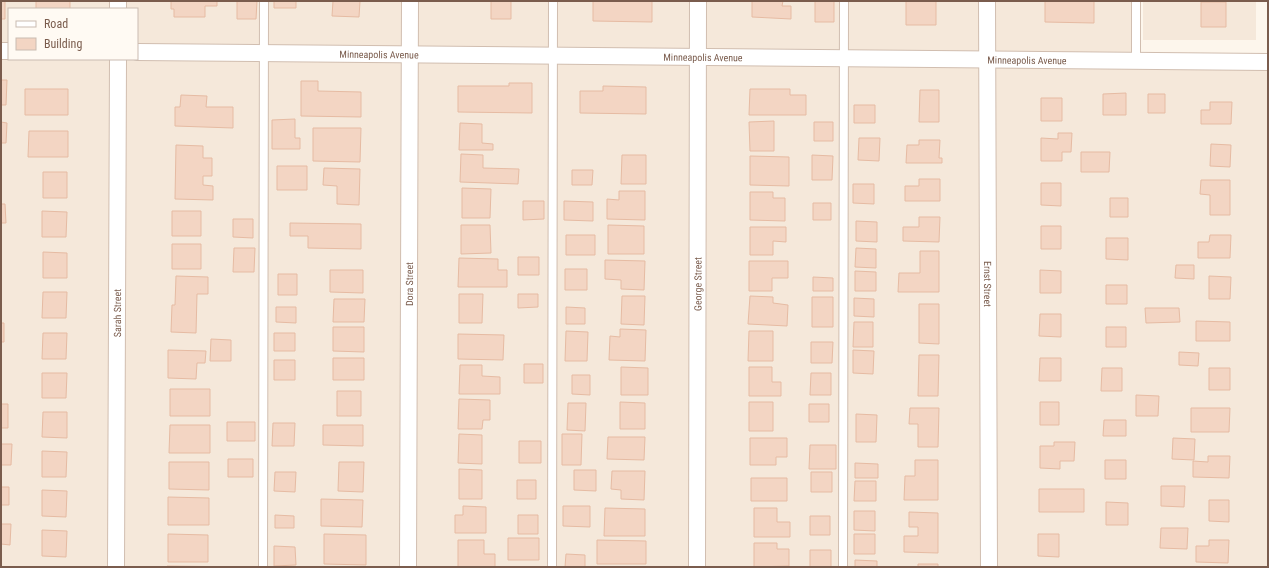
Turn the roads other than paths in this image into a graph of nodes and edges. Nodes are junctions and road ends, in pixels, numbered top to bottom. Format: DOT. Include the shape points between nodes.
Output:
graph roads {
  1 [pos="264,1"];
  2 [pos="410,1"];
  3 [pos="553,1"];
  4 [pos="698,1"];
  5 [pos="844,1"];
  6 [pos="986,1"];
  7 [pos="1136,1"];
  8 [pos="138,52"];
  9 [pos="264,53"];
  10 [pos="410,54"];
  11 [pos="553,56"];
  12 [pos="698,57"];
  13 [pos="844,58"];
  14 [pos="118,60"];
  15 [pos="986,60"];
  16 [pos="1136,60"];
  17 [pos="1268,62"];
  18 [pos="116,567"];
  19 [pos="263,567"];
  20 [pos="408,567"];
  21 [pos="552,567"];
  22 [pos="696,567"];
  23 [pos="843,567"];
  24 [pos="989,567"];
  1 -- 9 [label="lane"];
  2 -- 10 [label="street, Dora Street"];
  3 -- 11 [label="lane"];
  4 -- 12 [label="street, George Street"];
  5 -- 13 [label="lane"];
  6 -- 15 [label="street, Ernst Street"];
  7 -- 16 [label="lane"];
  8 -- 9 [label="street, Minneapolis Avenue"];
  9 -- 10 [label="street, Minneapolis Avenue"];
  9 -- 19 [label="lane"];
  10 -- 11 [label="street, Minneapolis Avenue"];
  10 -- 20 [label="street, Dora Street"];
  11 -- 12 [label="street, Minneapolis Avenue"];
  11 -- 21 [label="lane"];
  12 -- 13 [label="street, Minneapolis Avenue"];
  12 -- 22 [label="street, George Street"];
  13 -- 15 [label="street, Minneapolis Avenue"];
  13 -- 23 [label="lane"];
  14 -- 18 [label="street, Sarah Street"];
  15 -- 16 [label="street, Minneapolis Avenue"];
  15 -- 24 [label="street, Ernst Street"];
  16 -- 17 [label="street, Minneapolis Avenue"];
}
